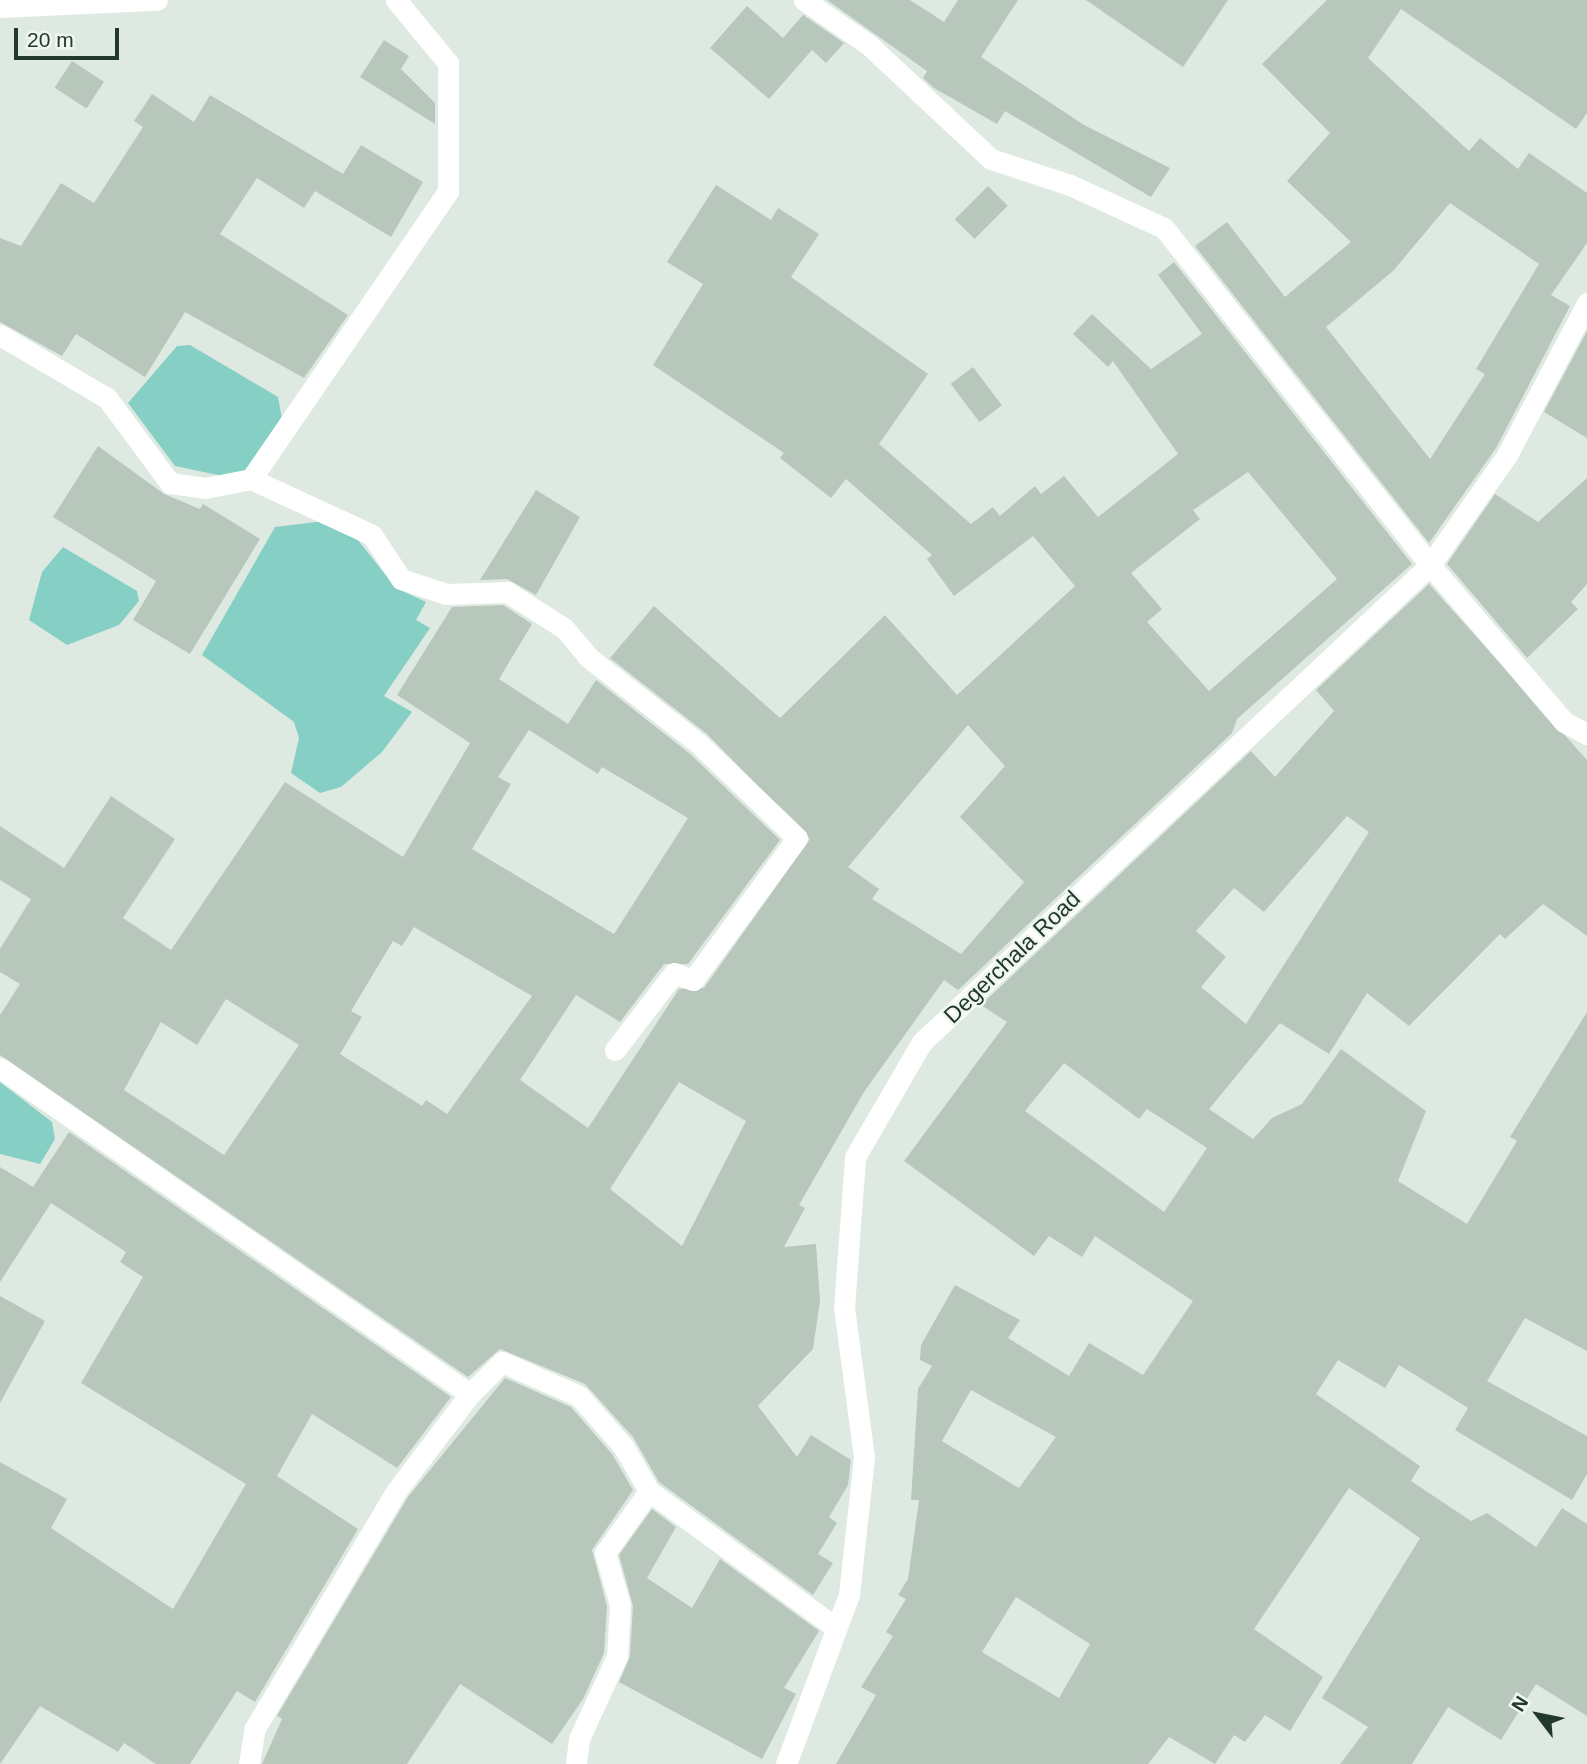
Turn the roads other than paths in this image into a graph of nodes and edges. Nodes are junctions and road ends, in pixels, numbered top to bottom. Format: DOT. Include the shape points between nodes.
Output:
graph roads {
  1 [pos="157,0"];
  2 [pos="396,0"];
  3 [pos="804,0"];
  4 [pos="0,7"];
  5 [pos="1587,303"];
  6 [pos="0,335"];
  7 [pos="251,479"];
  8 [pos="1430,565"];
  9 [pos="1587,734"];
  10 [pos="615,1049"];
  11 [pos="0,1068"];
  12 [pos="470,1394"];
  13 [pos="649,1491"];
  14 [pos="836,1628"];
  15 [pos="249,1764"];
  16 [pos="576,1764"];
  17 [pos="786,1764"];
  1 -- 4 [label="street"];
  2 -- 7 [label="street" via="448,63 448,191"];
  3 -- 8 [label="street" via="869,45 991,159 1070,185 1164,228"];
  5 -- 8 [label="street, Degerchala Road" via="1507,455"];
  6 -- 7 [label="street" via="107,398 170,483 205,488"];
  7 -- 10 [label="street" via="372,535 401,579 446,594 507,592 564,628 588,657 698,743 797,838 693,980 674,972"];
  8 -- 9 [label="street" via="1564,722"];
  8 -- 14 [label="street, Degerchala Road" via="922,1042 855,1157 844,1308 864,1457 849,1595"];
  11 -- 12 [label="street"];
  12 -- 13 [label="street" via="502,1362 579,1395 623,1446"];
  12 -- 15 [label="street" via="383,1514 255,1728"];
  13 -- 14 [label="street"];
  13 -- 16 [label="street" via="605,1553 620,1605 617,1656 579,1739"];
  14 -- 17 [label="street, Degerchala Road"];
}
